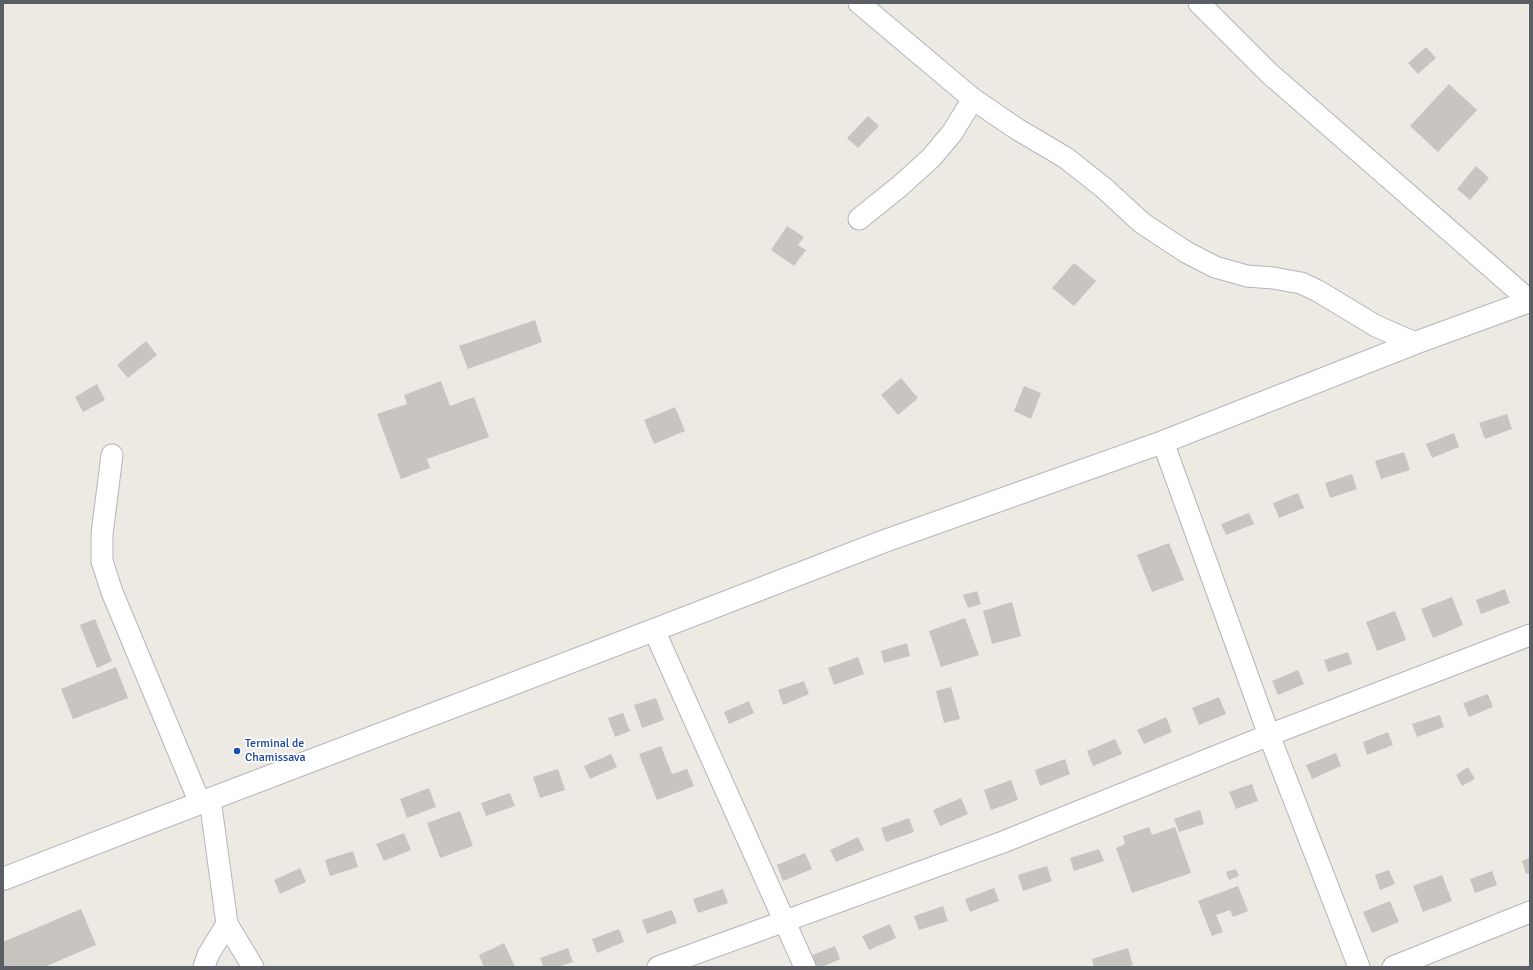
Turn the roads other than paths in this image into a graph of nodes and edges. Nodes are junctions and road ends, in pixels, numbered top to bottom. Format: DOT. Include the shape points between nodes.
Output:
graph roads {
  1 [pos="859,3"];
  2 [pos="1199,3"];
  3 [pos="973,99"];
  4 [pos="859,219"];
  5 [pos="1530,301"];
  6 [pos="1414,343"];
  7 [pos="1163,442"];
  8 [pos="112,455"];
  9 [pos="654,630"];
  10 [pos="1530,635"];
  11 [pos="1269,735"];
  12 [pos="205,801"];
  13 [pos="3,879"];
  14 [pos="1530,912"];
  15 [pos="785,921"];
  16 [pos="227,924"];
  17 [pos="204,967"];
  18 [pos="253,967"];
  19 [pos="658,967"];
  20 [pos="805,967"];
  21 [pos="1359,967"];
  22 [pos="1393,967"];
  1 -- 3 [label="street"];
  2 -- 5 [label="street" via="1269,73"];
  3 -- 4 [label="street" via="952,133 931,158"];
  3 -- 6 [label="street" via="1066,158 1142,223 1186,252 1214,267 1247,276 1301,283 1376,326"];
  5 -- 6 [label="street"];
  6 -- 7 [label="street"];
  7 -- 9 [label="street" via="882,542"];
  7 -- 11 [label="street"];
  8 -- 12 [label="street" via="102,534 102,561 112,592"];
  9 -- 12 [label="street"];
  9 -- 15 [label="street"];
  10 -- 11 [label="street"];
  11 -- 15 [label="street" via="1003,842"];
  11 -- 21 [label="street"];
  12 -- 13 [label="street"];
  12 -- 16 [label="street"];
  14 -- 22 [label="street"];
  15 -- 19 [label="street"];
  15 -- 20 [label="street"];
  16 -- 17 [label="street" via="208,955"];
  16 -- 18 [label="street"];
}
